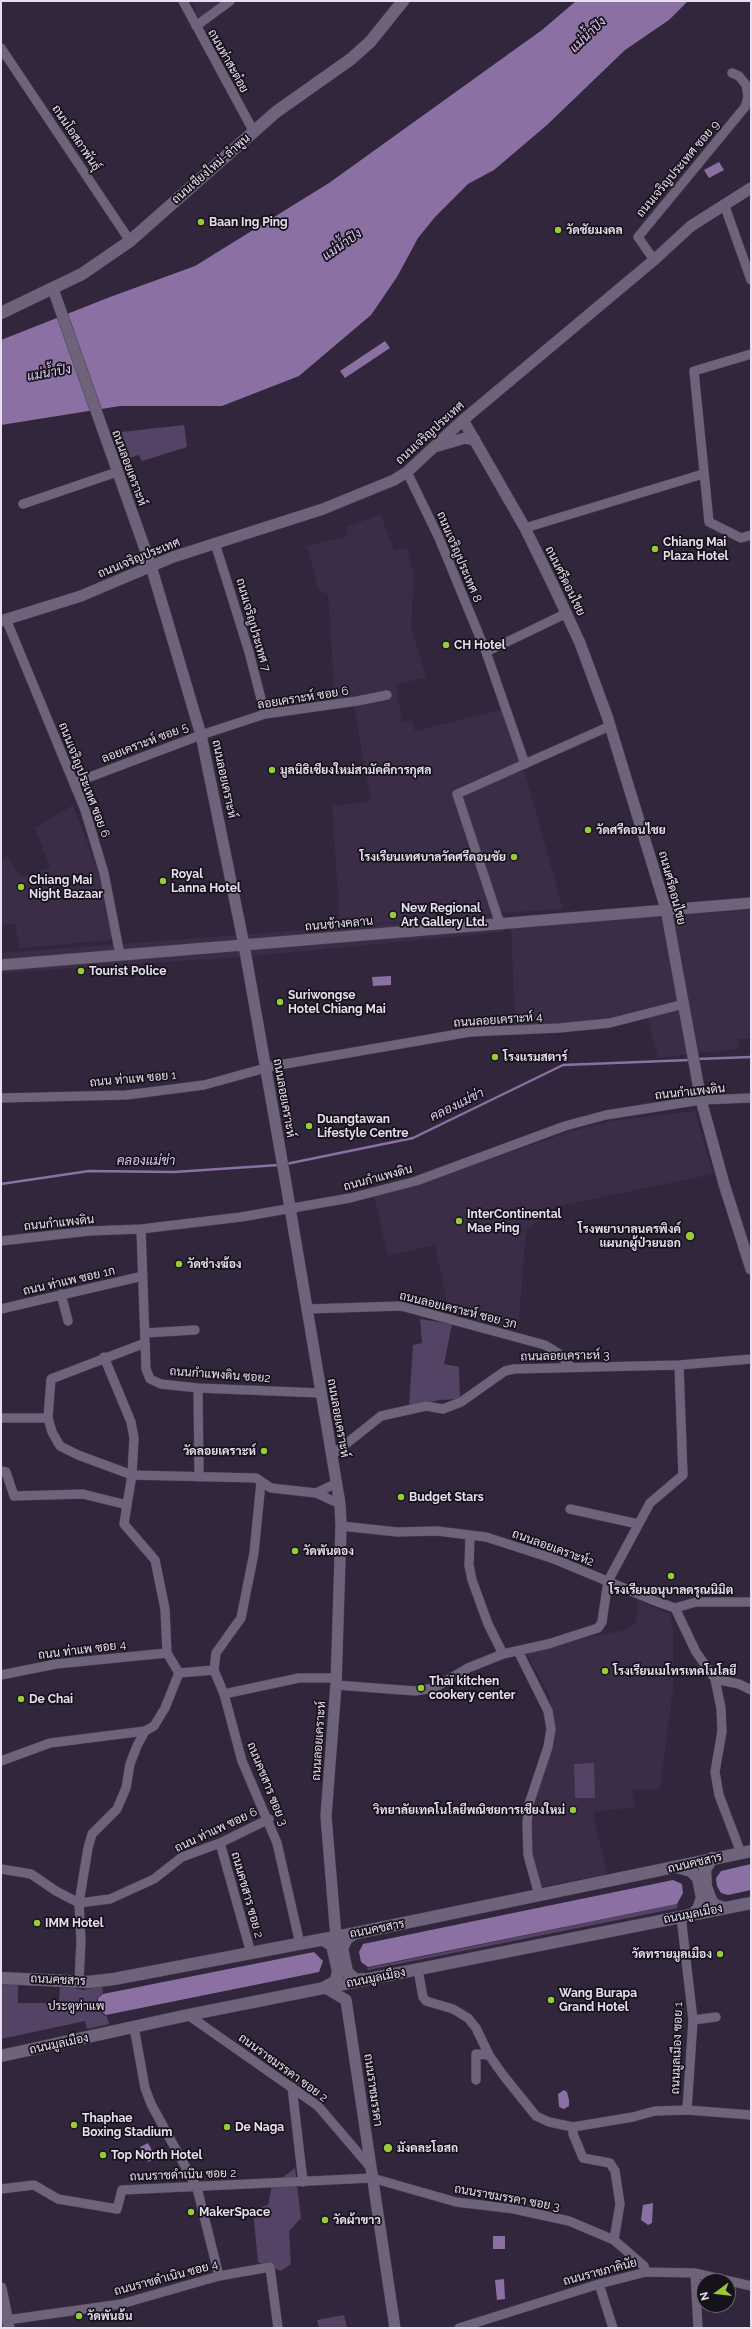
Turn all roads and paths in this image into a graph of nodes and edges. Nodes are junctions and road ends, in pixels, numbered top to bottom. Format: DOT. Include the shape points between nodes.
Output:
graph roads {
  1 [pos="182,1"];
  2 [pos="230,1"];
  3 [pos="403,1"];
  4 [pos="196,26"];
  5 [pos="1,48"];
  6 [pos="732,73"];
  7 [pos="751,108"];
  8 [pos="740,114"];
  9 [pos="254,132"];
  10 [pos="751,188"];
  11 [pos="724,204"];
  12 [pos="130,241"];
  13 [pos="654,260"];
  14 [pos="751,280"];
  15 [pos="54,294"];
  16 [pos="1,313"];
  17 [pos="751,354"];
  18 [pos="463,420"];
  19 [pos="475,440"];
  20 [pos="435,447"];
  21 [pos="117,472"];
  22 [pos="408,472"];
  23 [pos="703,474"];
  24 [pos="23,504"];
  25 [pos="525,528"];
  26 [pos="751,535"];
  27 [pos="215,543"];
  28 [pos="151,566"];
  29 [pos="567,613"];
  30 [pos="4,620"];
  31 [pos="486,652"];
  32 [pos="387,695"];
  33 [pos="265,714"];
  34 [pos="610,726"];
  35 [pos="201,735"];
  36 [pos="525,764"];
  37 [pos="74,783"];
  38 [pos="751,903"];
  39 [pos="666,909"];
  40 [pos="500,924"];
  41 [pos="244,945"];
  42 [pos="120,955"];
  43 [pos="1,965"];
  44 [pos="684,1004"];
  45 [pos="266,1068"];
  46 [pos="1,1098"];
  47 [pos="751,1098"];
  48 [pos="701,1100"];
  49 [pos="290,1210"];
  50 [pos="141,1229"];
  51 [pos="1,1241"];
  52 [pos="751,1269"];
  53 [pos="143,1276"];
  54 [pos="61,1294"];
  55 [pos="1,1308"];
  56 [pos="306,1309"];
  57 [pos="68,1321"];
  58 [pos="196,1330"];
  59 [pos="145,1333"];
  60 [pos="145,1342"];
  61 [pos="104,1357"];
  62 [pos="751,1359"];
  63 [pos="679,1365"];
  64 [pos="571,1367"];
  65 [pos="198,1388"];
  66 [pos="320,1393"];
  67 [pos="1,1418"];
  68 [pos="48,1418"];
  69 [pos="332,1455"];
  70 [pos="1,1471"];
  71 [pos="132,1475"];
  72 [pos="199,1477"];
  73 [pos="261,1482"];
  74 [pos="337,1483"];
  75 [pos="316,1493"];
  76 [pos="340,1504"];
  77 [pos="127,1505"];
  78 [pos="570,1509"];
  79 [pos="638,1524"];
  80 [pos="341,1526"];
  81 [pos="470,1535"];
  82 [pos="608,1581"];
  83 [pos="751,1602"];
  84 [pos="675,1608"];
  85 [pos="518,1651"];
  86 [pos="167,1653"];
  87 [pos="503,1654"];
  88 [pos="214,1670"];
  89 [pos="179,1673"];
  90 [pos="1,1675"];
  91 [pos="715,1679"];
  92 [pos="336,1682"];
  93 [pos="751,1690"];
  94 [pos="224,1694"];
  95 [pos="145,1731"];
  96 [pos="1,1761"];
  97 [pos="269,1819"];
  98 [pos="220,1843"];
  99 [pos="746,1852"];
  100 [pos="712,1858"];
  101 [pos="677,1867"];
  102 [pos="1,1869"];
  103 [pos="539,1896"];
  104 [pos="79,1903"];
  105 [pos="751,1903"];
  106 [pos="724,1908"];
  107 [pos="693,1914"];
  108 [pos="681,1916"];
  109 [pos="356,1933"];
  110 [pos="336,1937"];
  111 [pos="322,1940"];
  112 [pos="300,1944"];
  113 [pos="250,1953"];
  114 [pos="418,1970"];
  115 [pos="1,1978"];
  116 [pos="365,1979"];
  117 [pos="79,1981"];
  118 [pos="324,1988"];
  119 [pos="188,2015"];
  120 [pos="716,2017"];
  121 [pos="693,2020"];
  122 [pos="134,2028"];
  123 [pos="489,2055"];
  124 [pos="1,2056"];
  125 [pos="476,2080"];
  126 [pos="292,2087"];
  127 [pos="687,2110"];
  128 [pos="751,2115"];
  129 [pos="573,2127"];
  130 [pos="372,2173"];
  131 [pos="303,2182"];
  132 [pos="197,2188"];
  133 [pos="1,2189"];
  134 [pos="614,2240"];
  135 [pos="646,2272"];
  136 [pos="695,2273"];
  137 [pos="219,2276"];
  138 [pos="599,2284"];
  139 [pos="751,2286"];
  140 [pos="1,2288"];
  141 [pos="8,2324"];
  142 [pos="278,2328"];
  143 [pos="395,2328"];
  144 [pos="459,2328"];
  145 [pos="612,2328"];
  146 [pos="698,2328"];
  1 -- 4 [label="street, ถนนท่าสะต๋อย"];
  2 -- 4 [label="street"];
  3 -- 9 [label="main road, ถนนเชียงใหม่-ลำพูน" via="370,42 351,59 276,112"];
  4 -- 9 [label="street, ถนนท่าสะต๋อย"];
  5 -- 12 [label="street, ถนนโอสถาพันธุ์"];
  6 -- 8 [label="street" via="743,80 748,90 745,107"];
  7 -- 8 [label="street"];
  8 -- 13 [label="street, ถนนเจริญประเทศ ซอย 9" via="638,237"];
  9 -- 12 [label="main road, ถนนเชียงใหม่-ลำพูน"];
  10 -- 11 [label="street, ถนนเจริญประเทศ"];
  11 -- 13 [label="street, ถนนเจริญประเทศ" via="691,226"];
  11 -- 14 [label="street"];
  12 -- 15 [label="main road, ถนนเชียงใหม่-ลำพูน"];
  13 -- 18 [label="street, ถนนเจริญประเทศ"];
  15 -- 16 [label="main road, ถนนเชียงใหม่-ลำพูน"];
  15 -- 21 [label="street, ถนนลอยเคราะห์"];
  17 -- 23 [label="street" via="694,371"];
  18 -- 19 [label="street, ถนนศรีดอนไชย"];
  18 -- 20 [label="street, ถนนเจริญประเทศ"];
  19 -- 20 [label="street" via="465,438"];
  19 -- 25 [label="street, ถนนศรีดอนไชย"];
  20 -- 22 [label="street, ถนนเจริญประเทศ"];
  21 -- 24 [label="street"];
  21 -- 28 [label="street, ถนนลอยเคราะห์"];
  22 -- 27 [label="street, ถนนเจริญประเทศ" via="341,503"];
  22 -- 31 [label="street, ถนนเจริญประเทศ 8" via="439,538"];
  23 -- 25 [label="street"];
  23 -- 26 [label="street" via="709,522 741,538"];
  25 -- 29 [label="street, ถนนศรีดอนไชย"];
  27 -- 28 [label="street, ถนนเจริญประเทศ"];
  27 -- 33 [label="street, ถนนเจริญประเทศ 7" via="250,652"];
  28 -- 30 [label="street, ถนนเจริญประเทศ" via="81,596"];
  28 -- 35 [label="street, ถนนลอยเคราะห์"];
  29 -- 31 [label="street"];
  29 -- 34 [label="street, ถนนศรีดอนไชย"];
  30 -- 37 [label="street, ถนนเจริญประเทศ ซอย 6"];
  31 -- 36 [label="street, ถนนเจริญประเทศ 8"];
  32 -- 33 [label="street, ลอยเคราะห์ ซอย 6"];
  33 -- 35 [label="street, ลอยเคราะห์ ซอย 6"];
  34 -- 36 [label="street"];
  34 -- 39 [label="street, ถนนศรีดอนไชย"];
  35 -- 37 [label="street, ลอยเคราะห์ ซอย 5"];
  35 -- 41 [label="street, ถนนลอยเคราะห์"];
  36 -- 40 [label="street" via="457,794"];
  37 -- 42 [label="street, ถนนเจริญประเทศ ซอย 6" via="104,874"];
  38 -- 39 [label="street, ถนนช้างคลาน"];
  39 -- 40 [label="street, ถนนช้างคลาน"];
  39 -- 44 [label="street, ถนนศรีดอนไชย"];
  40 -- 41 [label="street, ถนนช้างคลาน"];
  41 -- 42 [label="street, ถนนช้างคลาน"];
  41 -- 45 [label="street, ถนนลอยเคราะห์"];
  42 -- 43 [label="street, ถนนช้างคลาน"];
  44 -- 45 [label="street, ถนนลอยเคราะห์ 4" via="610,1023 470,1032"];
  44 -- 48 [label="street, ถนนศรีดอนไชย"];
  45 -- 46 [label="street, ถนน ท่าแพ ซอย 1" via="204,1085 126,1095"];
  45 -- 49 [label="street, ถนนลอยเคราะห์"];
  47 -- 48 [label="street, ถนนกำแพงดิน"];
  48 -- 49 [label="street, ถนนกำแพงดิน" via="606,1115 565,1126 416,1181"];
  48 -- 52 [label="street, ถนนศรีดอนไชย"];
  49 -- 50 [label="street, ถนนกำแพงดิน"];
  49 -- 56 [label="street, ถนนลอยเคราะห์"];
  50 -- 51 [label="street, ถนนกำแพงดิน" via="90,1231"];
  50 -- 53 [label="street, ถนนกำแพงดิน ซอย2"];
  53 -- 54 [label="street, ถนน ท่าแพ ซอย 1ก"];
  53 -- 59 [label="street, ถนนกำแพงดิน ซอย2"];
  54 -- 55 [label="street, ถนน ท่าแพ ซอย 1ก"];
  54 -- 57 [label="street"];
  56 -- 64 [label="street, ถนนลอยเคราะห์ ซอย 3ก" via="401,1306 545,1345 558,1353"];
  56 -- 66 [label="street, ถนนลอยเคราะห์"];
  58 -- 59 [label="street"];
  59 -- 60 [label="street, ถนนกำแพงดิน ซอย2"];
  60 -- 61 [label="street"];
  60 -- 65 [label="street, ถนนกำแพงดิน ซอย2" via="146,1369 150,1380"];
  61 -- 68 [label="street" via="51,1379"];
  61 -- 71 [label="street" via="131,1422 134,1438"];
  62 -- 63 [label="street, ถนนลอยเคราะห์ 3"];
  63 -- 64 [label="street, ถนนลอยเคราะห์ 3"];
  63 -- 79 [label="street" via="683,1475 650,1503"];
  64 -- 69 [label="street, ถนนลอยเคราะห์ 3" via="524,1367 505,1371 460,1402 443,1408 426,1406 381,1416"];
  65 -- 66 [label="street, ถนนกำแพงดิน ซอย2"];
  65 -- 72 [label="street"];
  66 -- 69 [label="street, ถนนลอยเคราะห์"];
  67 -- 68 [label="street"];
  68 -- 71 [label="street" via="60,1446 78,1456"];
  69 -- 74 [label="street, ถนนลอยเคราะห์"];
  70 -- 77 [label="street" via="6,1472 14,1496 83,1494"];
  71 -- 72 [label="street"];
  71 -- 77 [label="street"];
  72 -- 73 [label="street" via="256,1478"];
  73 -- 75 [label="street" via="270,1488"];
  73 -- 88 [label="street" via="254,1553 241,1618 216,1653"];
  74 -- 75 [label="street"];
  74 -- 76 [label="street, ถนนลอยเคราะห์"];
  75 -- 76 [label="street"];
  76 -- 80 [label="street, ถนนลอยเคราะห์"];
  77 -- 86 [label="street" via="124,1524 155,1560 165,1609"];
  78 -- 79 [label="street"];
  79 -- 82 [label="street"];
  80 -- 81 [label="street, ถนนลอยเคราะห์2" via="397,1532 437,1531"];
  80 -- 92 [label="street, ถนนลอยเคราะห์"];
  81 -- 82 [label="street, ถนนลอยเคราะห์2" via="486,1537 554,1559"];
  81 -- 87 [label="street" via="469,1565 472,1580 488,1624"];
  82 -- 84 [label="street, ถนนลอยเคราะห์2"];
  82 -- 85 [label="street" via="602,1622 598,1628"];
  83 -- 84 [label="street" via="696,1602"];
  84 -- 91 [label="street" via="696,1652"];
  85 -- 87 [label="street"];
  85 -- 103 [label="street" via="548,1711 551,1729 548,1747 529,1804 527,1823 528,1855"];
  86 -- 89 [label="street"];
  86 -- 90 [label="street, ถนน ท่าแพ ซอย 4" via="56,1664"];
  87 -- 92 [label="street" via="468,1668 434,1688 415,1691"];
  88 -- 89 [label="street"];
  88 -- 94 [label="street, ถนนคชสาร ซอย 3"];
  89 -- 95 [label="street" via="165,1708 154,1726"];
  91 -- 93 [label="street" via="739,1684"];
  91 -- 99 [label="street" via="721,1708 722,1731 715,1772 719,1795"];
  92 -- 94 [label="street" via="299,1678"];
  92 -- 110 [label="street, ถนนลอยเคราะห์" via="326,1816"];
  94 -- 97 [label="street, ถนนคชสาร ซอย 3" via="242,1761"];
  95 -- 96 [label="street" via="50,1742"];
  95 -- 104 [label="street" via="130,1764 126,1788 117,1809 92,1834"];
  97 -- 98 [label="street, ถนน ท่าแพ ซอย 6"];
  97 -- 112 [label="street, ถนนคชสาร ซอย 3"];
  98 -- 104 [label="street, ถนน ท่าแพ ซอย 6" via="182,1857 139,1888 110,1899"];
  98 -- 113 [label="street, ถนนคชสาร ซอย 2"];
  99 -- 100 [label="main road, ถนนคชสาร"];
  100 -- 101 [label="main road, ถนนคชสาร"];
  100 -- 106 [label="main road" via="705,1870 706,1887 715,1905"];
  101 -- 103 [label="main road, ถนนคชสาร"];
  101 -- 107 [label="main road" via="691,1871 698,1878 702,1898"];
  102 -- 104 [label="street" via="31,1874"];
  103 -- 109 [label="main road, ถนนคชสาร"];
  104 -- 117 [label="street" via="82,1941"];
  105 -- 106 [label="main road, ถนนมูลเมือง"];
  106 -- 107 [label="main road, ถนนมูลเมือง"];
  107 -- 108 [label="main road, ถนนมูลเมือง"];
  108 -- 114 [label="main road, ถนนมูลเมือง"];
  108 -- 121 [label="street, ถนนมูลเมือง ซอย 1"];
  109 -- 110 [label="main road, ถนนคชสาร"];
  109 -- 116 [label="main road" via="347,1938 342,1948 347,1972 356,1980"];
  110 -- 111 [label="main road, ถนนคชสาร"];
  111 -- 112 [label="main road, ถนนคชสาร"];
  111 -- 118 [label="main road" via="332,1945 338,1971 336,1981"];
  112 -- 113 [label="main road, ถนนคชสาร"];
  113 -- 117 [label="main road, ถนนคชสาร" via="114,1979"];
  114 -- 116 [label="main road, ถนนมูลเมือง"];
  114 -- 123 [label="street" via="426,2001 453,2009 468,2018 476,2028"];
  115 -- 117 [label="main road, ถนนคชสาร"];
  116 -- 118 [label="main road, ถนนมูลเมือง"];
  118 -- 119 [label="main road, ถนนมูลเมือง"];
  118 -- 130 [label="street, ถนนราชมรรคา" via="346,2000"];
  119 -- 122 [label="main road, ถนนมูลเมือง"];
  119 -- 126 [label="street, ถนนราชมรรคา ซอย 2"];
  120 -- 121 [label="street"];
  121 -- 127 [label="street, ถนนมูลเมือง ซอย 1"];
  122 -- 124 [label="main road, ถนนมูลเมือง"];
  122 -- 132 [label="street" via="145,2088 151,2104"];
  123 -- 125 [label="street" via="476,2054"];
  123 -- 129 [label="street" via="536,2116 549,2122"];
  126 -- 130 [label="street, ถนนราชมรรคา ซอย 2" via="331,2119"];
  126 -- 131 [label="street"];
  127 -- 128 [label="street"];
  127 -- 129 [label="street" via="655,2111"];
  129 -- 134 [label="street" via="573,2134 583,2158 610,2163 615,2171 620,2204"];
  130 -- 131 [label="street, ถนนราชมรรคา ซอย 3"];
  130 -- 134 [label="street, ถนนราชมรรคา ซอย 3" via="456,2202 514,2209 569,2221"];
  130 -- 143 [label="street, ถนนราชมรรคา"];
  131 -- 132 [label="street, ถนนราชดำเนิน ซอย 2"];
  132 -- 133 [label="street, ถนนราชดำเนิน ซอย 2" via="122,2190 117,2209 58,2199 34,2186"];
  132 -- 137 [label="street"];
  134 -- 135 [label="street, ถนนราชมรรคา ซอย 3" via="644,2266"];
  135 -- 136 [label="street, ถนนราชภาคินัย"];
  135 -- 138 [label="street, ถนนราชภาคินัย"];
  136 -- 139 [label="street, ถนนราชภาคินัย"];
  136 -- 146 [label="street"];
  137 -- 141 [label="street, ถนนราชดำเนิน ซอย 4" via="121,2304"];
  137 -- 142 [label="street, ถนนราชดำเนิน ซอย 4" via="270,2267"];
  138 -- 144 [label="street, ถนนราชภาคินัย"];
  138 -- 145 [label="street"];
  140 -- 141 [label="street"];
}
